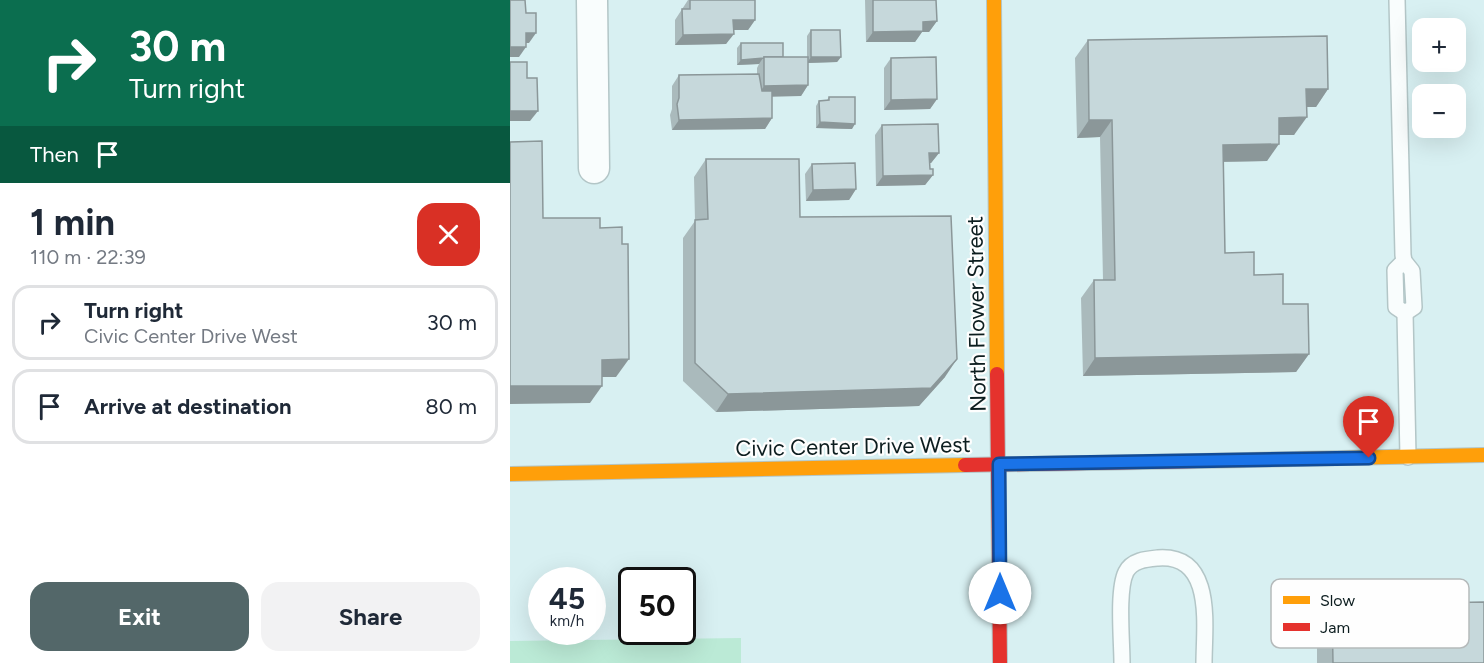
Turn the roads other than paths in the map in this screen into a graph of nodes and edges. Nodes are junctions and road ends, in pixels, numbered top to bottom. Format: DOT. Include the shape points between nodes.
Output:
graph roads {
  1 [pos="592,0"];
  2 [pos="994,0"];
  3 [pos="1397,0"];
  4 [pos="594,168"];
  5 [pos="1484,455"];
  6 [pos="1408,457"];
  7 [pos="999,464"];
  8 [pos="510,474"];
  9 [pos="1000,663"];
  10 [pos="1122,663"];
  11 [pos="1204,663"];
  1 -- 4 [label="street"];
  2 -- 7 [label="main road, North Flower Street"];
  3 -- 6 [label="lane" via="1404,261 1395,270 1396,307 1405,313"];
  5 -- 6 [label="main road, Civic Center Drive West"];
  6 -- 7 [label="main road, Civic Center Drive West"];
  7 -- 8 [label="main road, Civic Center Drive West"];
  7 -- 9 [label="main road, North Flower Street"];
  10 -- 11 [label="lane" via="1122,584 1127,569 1139,561 1170,557 1186,564 1203,592"];
}
